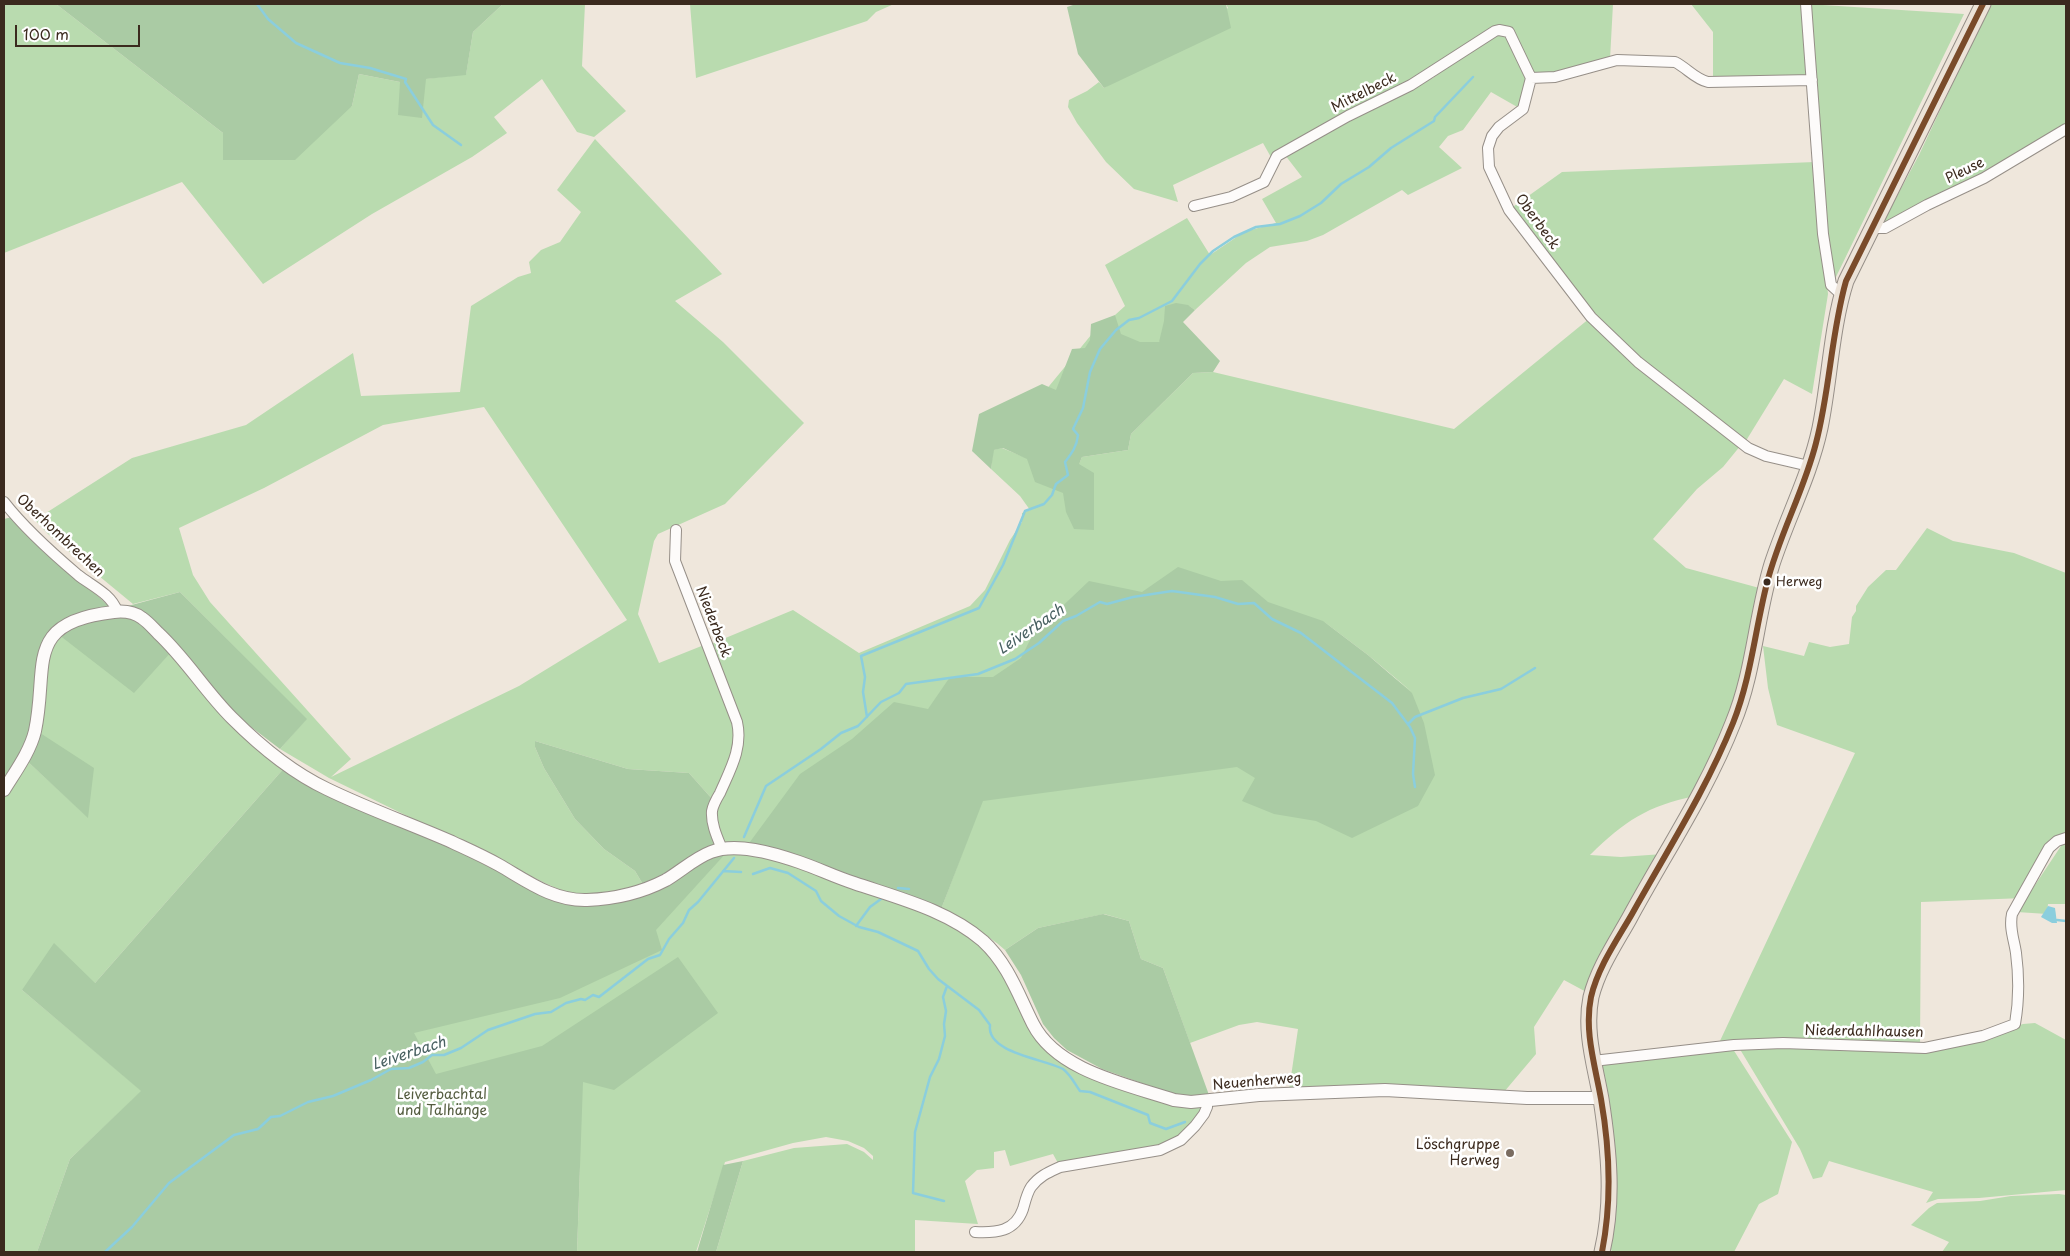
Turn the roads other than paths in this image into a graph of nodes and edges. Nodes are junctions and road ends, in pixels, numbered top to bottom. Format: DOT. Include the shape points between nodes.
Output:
graph roads {
  1 [pos="1806,4"];
  2 [pos="1984,4"];
  3 [pos="1531,78"];
  4 [pos="1812,80"];
  5 [pos="2066,129"];
  6 [pos="1194,206"];
  7 [pos="1872,228"];
  8 [pos="1842,295"];
  9 [pos="1809,466"];
  10 [pos="4,502"];
  11 [pos="676,530"];
  12 [pos="117,611"];
  13 [pos="4,790"];
  14 [pos="2066,838"];
  15 [pos="722,849"];
  16 [pos="1593,1061"];
  17 [pos="1600,1098"];
  18 [pos="1207,1102"];
  19 [pos="975,1232"];
  20 [pos="1605,1248"];
  1 -- 4 [label="street"];
  2 -- 7 [label="main road"];
  3 -- 4 [label="street" via="1555,77 1617,60 1675,62 1699,80 1708,82"];
  3 -- 6 [label="street, Mittelbeck" via="1509,32 1495,31 1411,85 1278,156 1264,182 1231,197"];
  3 -- 9 [label="street, Oberbeck" via="1523,109 1499,127 1488,148 1489,167 1509,210 1591,317 1638,362 1748,448 1766,456"];
  4 -- 8 [label="street" via="1827,264 1830,285"];
  5 -- 7 [label="street, Pleuse" via="1984,178 1885,228"];
  7 -- 8 [label="main road"];
  8 -- 9 [label="main road" via="1820,428"];
  9 -- 16 [label="main road" via="1772,563 1734,722 1719,757 1597,979 1588,1022"];
  10 -- 12 [label="street, Oberhombrechen" via="15,517 79,576 111,600"];
  11 -- 15 [label="street, Niederbeck" via="675,561 737,722 739,739 734,761 712,809 714,829"];
  12 -- 13 [label="street" via="75,620 55,634 46,646 34,732 23,759"];
  12 -- 15 [label="street" via="142,617 174,648 231,718 283,762 325,788 470,850 561,898 591,900 641,891 666,880 709,852"];
  14 -- 16 [label="street, Niederdahlhausen" via="2049,848 2012,914 2010,925 2018,983 2015,1024 1983,1036 1925,1048 1783,1043 1734,1045"];
  15 -- 18 [label="street" via="752,850 798,862 894,895 950,919 983,941 1002,963 1035,1028 1061,1057 1076,1066 1174,1100"];
  16 -- 17 [label="main road"];
  17 -- 18 [label="street, Neuenherweg" via="1527,1098 1385,1090 1260,1095"];
  17 -- 20 [label="main road" via="1610,1193"];
  18 -- 19 [label="street, Neuenherweg" via="1204,1114 1181,1140 1160,1150 1060,1167 1044,1174 1030,1189 1021,1216 1013,1225 996,1233"];
}
